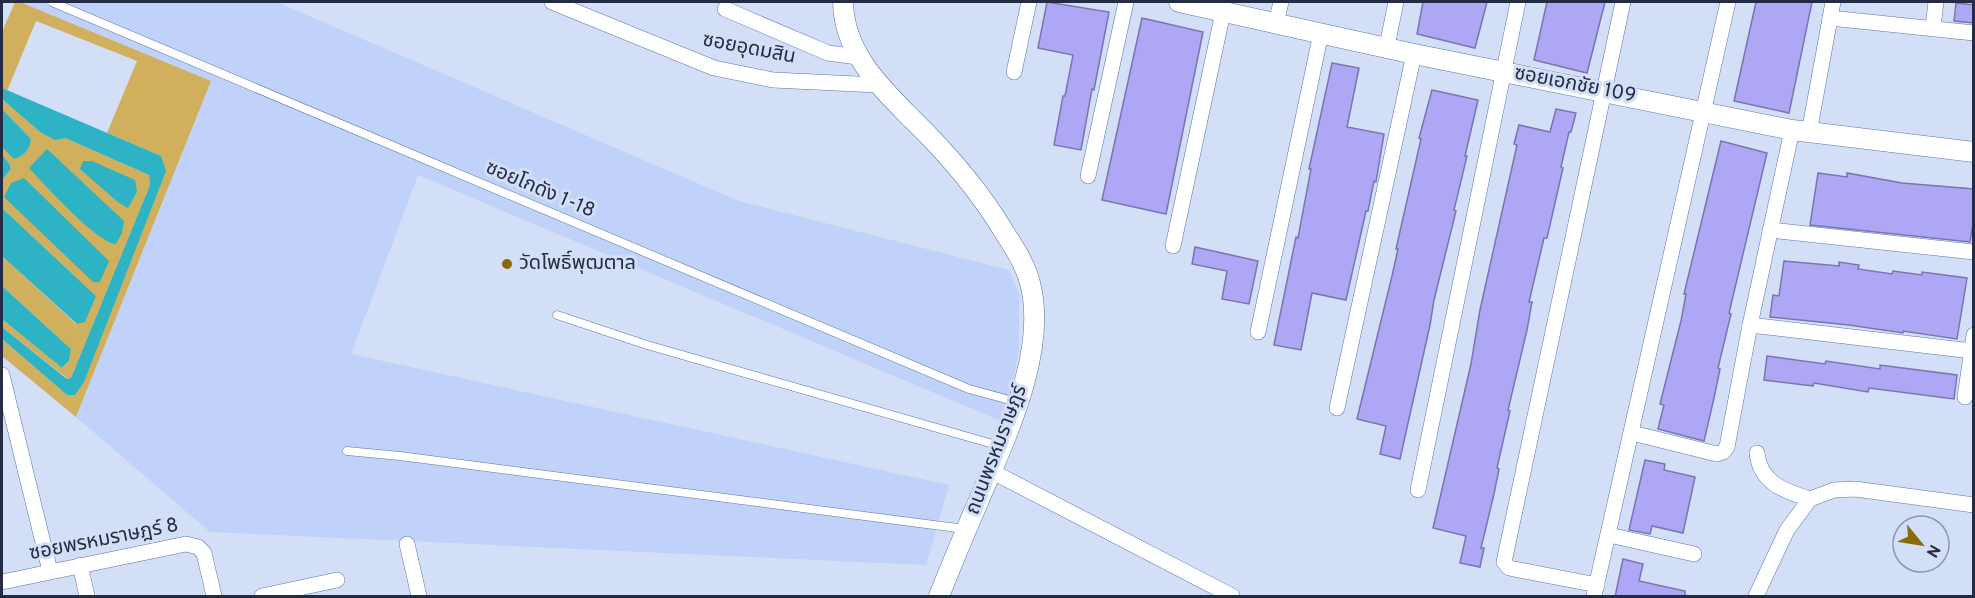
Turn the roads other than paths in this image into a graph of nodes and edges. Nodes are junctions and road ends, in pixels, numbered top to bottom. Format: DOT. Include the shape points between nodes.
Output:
graph roads {
  1 [pos="52,2"];
  2 [pos="552,2"];
  3 [pos="843,2"];
  4 [pos="1029,2"];
  5 [pos="1126,2"];
  6 [pos="1179,2"];
  7 [pos="1281,2"];
  8 [pos="1396,2"];
  9 [pos="1518,2"];
  10 [pos="1623,2"];
  11 [pos="1728,2"];
  12 [pos="1833,2"];
  13 [pos="1936,2"];
  14 [pos="725,9"];
  15 [pos="1223,12"];
  16 [pos="1830,18"];
  17 [pos="1276,23"];
  18 [pos="1933,27"];
  19 [pos="1321,33"];
  20 [pos="1974,33"];
  21 [pos="1387,46"];
  22 [pos="1414,54"];
  23 [pos="858,57"];
  24 [pos="1504,71"];
  25 [pos="1014,72"];
  26 [pos="878,85"];
  27 [pos="1604,91"];
  28 [pos="1704,111"];
  29 [pos="1801,131"];
  30 [pos="1974,152"];
  31 [pos="1088,176"];
  32 [pos="1770,230"];
  33 [pos="1173,246"];
  34 [pos="1974,252"];
  35 [pos="557,315"];
  36 [pos="1750,325"];
  37 [pos="1258,332"];
  38 [pos="1974,335"];
  39 [pos="1972,351"];
  40 [pos="2,375"];
  41 [pos="1965,397"];
  42 [pos="1018,402"];
  43 [pos="1337,408"];
  44 [pos="1632,433"];
  45 [pos="1002,447"];
  46 [pos="347,451"];
  47 [pos="1756,453"];
  48 [pos="992,471"];
  49 [pos="1418,490"];
  50 [pos="1810,499"];
  51 [pos="1974,505"];
  52 [pos="967,529"];
  53 [pos="1609,535"];
  54 [pos="408,544"];
  55 [pos="1694,554"];
  56 [pos="80,565"];
  57 [pos="50,572"];
  58 [pos="337,580"];
  59 [pos="2,582"];
  60 [pos="1596,591"];
  61 [pos="87,597"];
  62 [pos="214,597"];
  63 [pos="262,597"];
  64 [pos="419,597"];
  65 [pos="939,597"];
  66 [pos="1232,597"];
  67 [pos="1756,597"];
  1 -- 42 [label="lane, ซอยโกดัง 1-18" via="969,388"];
  2 -- 26 [label="street, ซอยอุดมสิน" via="714,68 773,80"];
  3 -- 23 [label="street, ถนนพรหมราษฎร์" via="843,14"];
  4 -- 25 [label="street"];
  5 -- 31 [label="street"];
  6 -- 15 [label="street, ซอยเอกชัย 109"];
  7 -- 17 [label="street"];
  8 -- 21 [label="street"];
  9 -- 24 [label="street"];
  10 -- 27 [label="street"];
  11 -- 28 [label="street"];
  12 -- 16 [label="street"];
  13 -- 18 [label="street"];
  14 -- 23 [label="street" via="828,53"];
  15 -- 17 [label="street, ซอยเอกชัย 109"];
  15 -- 33 [label="street"];
  16 -- 18 [label="street"];
  16 -- 29 [label="street"];
  17 -- 19 [label="street, ซอยเอกชัย 109"];
  18 -- 20 [label="street"];
  19 -- 21 [label="street, ซอยเอกชัย 109"];
  19 -- 37 [label="street"];
  21 -- 22 [label="street, ซอยเอกชัย 109"];
  22 -- 24 [label="street, ซอยเอกชัย 109"];
  22 -- 43 [label="street"];
  23 -- 26 [label="street, ถนนพรหมราษฎร์"];
  24 -- 27 [label="street, ซอยเอกชัย 109"];
  24 -- 49 [label="street"];
  26 -- 42 [label="street, ถนนพรหมราษฎร์" via="946,152 1020,257 1030,283 1034,311 1026,377"];
  27 -- 28 [label="street, ซอยเอกชัย 109"];
  27 -- 60 [label="street" via="1504,562 1509,568"];
  28 -- 29 [label="street, ซอยเอกชัย 109"];
  28 -- 44 [label="street"];
  29 -- 30 [label="street, ซอยเอกชัย 109"];
  29 -- 32 [label="street"];
  32 -- 34 [label="street"];
  32 -- 36 [label="street"];
  35 -- 45 [label="lane" via="647,345"];
  36 -- 39 [label="street"];
  36 -- 44 [label="street" via="1723,452 1717,454"];
  38 -- 39 [label="street"];
  39 -- 41 [label="street"];
  40 -- 57 [label="street"];
  42 -- 45 [label="street, ถนนพรหมราษฎร์"];
  44 -- 53 [label="street"];
  45 -- 48 [label="street, ถนนพรหมราษฎร์"];
  46 -- 52 [label="lane"];
  47 -- 50 [label="street" via="1764,476 1788,493"];
  48 -- 52 [label="street, ถนนพรหมราษฎร์"];
  48 -- 66 [label="street"];
  50 -- 51 [label="street" via="1834,490 1855,489"];
  50 -- 67 [label="street" via="1787,530"];
  52 -- 65 [label="street, ถนนพรหมราษฎร์"];
  53 -- 55 [label="street"];
  53 -- 60 [label="street"];
  54 -- 64 [label="street"];
  56 -- 57 [label="street, ซอยพรหมราษฎร์ 8"];
  56 -- 61 [label="street"];
  56 -- 62 [label="street, ซอยพรหมราษฎร์ 8" via="192,545 204,553"];
  57 -- 59 [label="street, ซอยพรหมราษฎร์ 8"];
  58 -- 63 [label="street"];
}
